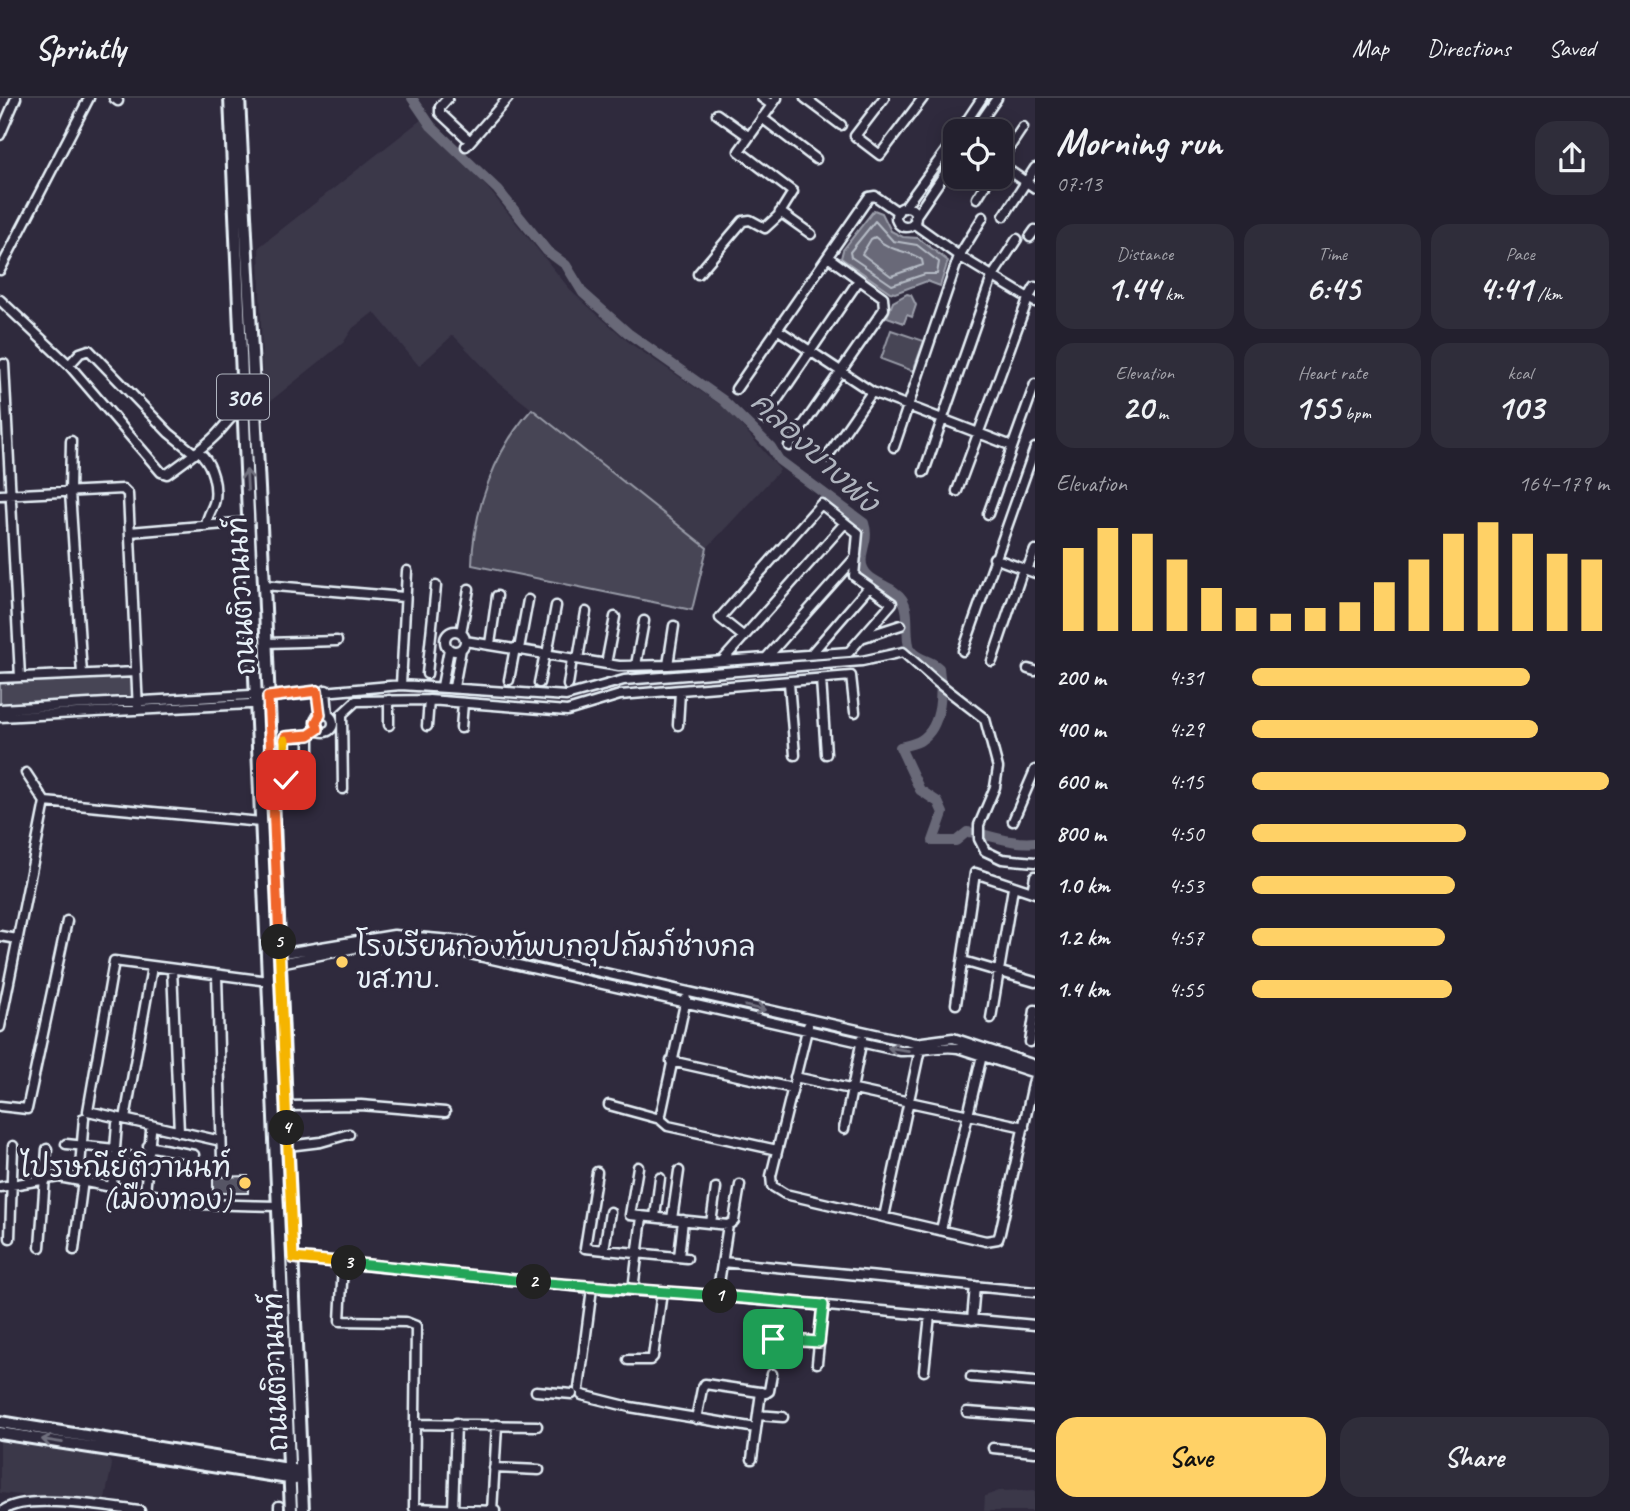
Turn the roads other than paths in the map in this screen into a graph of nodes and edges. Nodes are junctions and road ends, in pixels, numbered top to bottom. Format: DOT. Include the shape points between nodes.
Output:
graph roads {
  1 [pos="16,98"];
  2 [pos="89,98"];
  3 [pos="230,98"];
  4 [pos="239,98"];
  5 [pos="448,98"];
  6 [pos="508,98"];
  7 [pos="762,98"];
  8 [pos="805,98"];
  9 [pos="884,98"];
  10 [pos="923,98"];
  11 [pos="982,98"];
  12 [pos="997,98"];
  13 [pos="775,102"];
  14 [pos="717,114"];
  15 [pos="762,117"];
  16 [pos="968,119"];
  17 [pos="982,119"];
  18 [pos="841,125"];
  19 [pos="1023,127"];
  20 [pos="0,135"];
  21 [pos="748,136"];
  22 [pos="1013,143"];
  23 [pos="943,154"];
  24 [pos="816,159"];
  25 [pos="1035,168"];
  26 [pos="1013,172"];
  27 [pos="943,176"];
  28 [pos="1026,183"];
  29 [pos="1035,188"];
  30 [pos="983,189"];
  31 [pos="977,198"];
  32 [pos="901,210"];
  33 [pos="780,212"];
  34 [pos="1004,216"];
  35 [pos="983,217"];
  36 [pos="914,220"];
  37 [pos="811,234"];
  38 [pos="1017,239"];
  39 [pos="959,256"];
  40 [pos="828,257"];
  41 [pos="0,270"];
  42 [pos="698,274"];
  43 [pos="992,277"];
  44 [pos="859,280"];
  45 [pos="1035,287"];
  46 [pos="0,300"];
  47 [pos="1032,300"];
  48 [pos="244,316"];
  49 [pos="778,329"];
  50 [pos="810,351"];
  51 [pos="4,363"];
  52 [pos="69,365"];
  53 [pos="841,372"];
  54 [pos="1035,384"];
  55 [pos="736,389"];
  56 [pos="872,392"];
  57 [pos="906,407"];
  58 [pos="243,408"];
  59 [pos="764,419"];
  60 [pos="942,419"];
  61 [pos="976,433"];
  62 [pos="71,441"];
  63 [pos="789,446"];
  64 [pos="1012,446"];
  65 [pos="894,447"];
  66 [pos="1035,448"];
  67 [pos="199,455"];
  68 [pos="827,457"];
  69 [pos="924,472"];
  70 [pos="957,491"];
  71 [pos="70,492"];
  72 [pos="10,494"];
  73 [pos="0,495"];
  74 [pos="988,513"];
  75 [pos="249,523"];
  76 [pos="845,523"];
  77 [pos="206,526"];
  78 [pos="130,531"];
  79 [pos="1035,550"];
  80 [pos="856,557"];
  81 [pos="995,558"];
  82 [pos="407,571"];
  83 [pos="1028,571"];
  84 [pos="264,585"];
  85 [pos="436,586"];
  86 [pos="869,587"];
  87 [pos="469,589"];
  88 [pos="498,596"];
  89 [pos="404,597"];
  90 [pos="528,600"];
  91 [pos="556,606"];
  92 [pos="586,612"];
  93 [pos="615,617"];
  94 [pos="645,621"];
  95 [pos="901,625"];
  96 [pos="674,626"];
  97 [pos="430,636"];
  98 [pos="446,637"];
  99 [pos="744,637"];
  100 [pos="861,638"];
  101 [pos="337,641"];
  102 [pos="462,641"];
  103 [pos="266,643"];
  104 [pos="490,644"];
  105 [pos="449,649"];
  106 [pos="517,649"];
  107 [pos="962,651"];
  108 [pos="546,653"];
  109 [pos="811,654"];
  110 [pos="767,657"];
  111 [pos="575,659"];
  112 [pos="723,660"];
  113 [pos="992,661"];
  114 [pos="606,664"];
  115 [pos="668,665"];
  116 [pos="636,666"];
  117 [pos="136,672"];
  118 [pos="82,674"];
  119 [pos="427,674"];
  120 [pos="20,677"];
  121 [pos="0,678"];
  122 [pos="821,679"];
  123 [pos="509,680"];
  124 [pos="539,683"];
  125 [pos="789,683"];
  126 [pos="401,685"];
  127 [pos="568,685"];
  128 [pos="442,686"];
  129 [pos="454,687"];
  130 [pos="322,691"];
  131 [pos="680,692"];
  132 [pos="269,698"];
  133 [pos="255,699"];
  134 [pos="389,700"];
  135 [pos="429,700"];
  136 [pos="463,703"];
  137 [pos="138,707"];
  138 [pos="0,709"];
  139 [pos="855,712"];
  140 [pos="342,714"];
  141 [pos="0,717"];
  142 [pos="327,717"];
  143 [pos="678,724"];
  144 [pos="389,725"];
  145 [pos="427,726"];
  146 [pos="461,728"];
  147 [pos="318,729"];
  148 [pos="309,735"];
  149 [pos="826,754"];
  150 [pos="795,755"];
  151 [pos="1035,770"];
  152 [pos="26,773"];
  153 [pos="286,780"];
  154 [pos="309,782"];
  155 [pos="343,789"];
  156 [pos="45,802"];
  157 [pos="1013,821"];
  158 [pos="261,822"];
  159 [pos="1035,862"];
  160 [pos="1035,876"];
  161 [pos="1013,888"];
  162 [pos="1034,892"];
  163 [pos="67,921"];
  164 [pos="0,936"];
  165 [pos="17,939"];
  166 [pos="280,961"];
  167 [pos="963,961"];
  168 [pos="152,967"];
  169 [pos="267,967"];
  170 [pos="172,969"];
  171 [pos="1000,971"];
  172 [pos="217,975"];
  173 [pos="268,981"];
  174 [pos="1035,982"];
  175 [pos="686,998"];
  176 [pos="733,1003"];
  177 [pos="956,1003"];
  178 [pos="1035,1010"];
  179 [pos="731,1013"];
  180 [pos="991,1018"];
  181 [pos="810,1020"];
  182 [pos="0,1027"];
  183 [pos="806,1029"];
  184 [pos="864,1031"];
  185 [pos="862,1042"];
  186 [pos="1030,1042"];
  187 [pos="920,1047"];
  188 [pos="983,1052"];
  189 [pos="671,1061"];
  190 [pos="1035,1065"];
  191 [pos="1035,1074"];
  192 [pos="795,1077"];
  193 [pos="792,1088"];
  194 [pos="852,1088"];
  195 [pos="909,1103"];
  196 [pos="609,1105"];
  197 [pos="0,1106"];
  198 [pos="286,1106"];
  199 [pos="445,1112"];
  200 [pos="968,1116"];
  201 [pos="84,1118"];
  202 [pos="660,1119"];
  203 [pos="121,1122"];
  204 [pos="1024,1127"];
  205 [pos="844,1129"];
  206 [pos="151,1131"];
  207 [pos="179,1132"];
  208 [pos="349,1135"];
  209 [pos="222,1141"];
  210 [pos="65,1144"];
  211 [pos="13,1146"];
  212 [pos="82,1146"];
  213 [pos="148,1146"];
  214 [pos="288,1146"];
  215 [pos="47,1149"];
  216 [pos="777,1150"];
  217 [pos="114,1152"];
  218 [pos="194,1155"];
  219 [pos="129,1156"];
  220 [pos="222,1160"];
  221 [pos="638,1167"];
  222 [pos="679,1171"];
  223 [pos="597,1172"];
  224 [pos="660,1178"];
  225 [pos="44,1180"];
  226 [pos="81,1180"];
  227 [pos="740,1185"];
  228 [pos="12,1186"];
  229 [pos="112,1186"];
  230 [pos="0,1187"];
  231 [pos="716,1188"];
  232 [pos="145,1193"];
  233 [pos="277,1206"];
  234 [pos="610,1212"];
  235 [pos="642,1217"];
  236 [pos="654,1217"];
  237 [pos="884,1217"];
  238 [pos="673,1219"];
  239 [pos="683,1220"];
  240 [pos="710,1223"];
  241 [pos="727,1225"];
  242 [pos="941,1230"];
  243 [pos="10,1238"];
  244 [pos="40,1247"];
  245 [pos="74,1250"];
  246 [pos="604,1250"];
  247 [pos="636,1253"];
  248 [pos="279,1257"];
  249 [pos="293,1258"];
  250 [pos="722,1262"];
  251 [pos="343,1263"];
  252 [pos="975,1286"];
  253 [pos="592,1288"];
  254 [pos="633,1290"];
  255 [pos="662,1292"];
  256 [pos="1035,1292"];
  257 [pos="717,1296"];
  258 [pos="823,1305"];
  259 [pos="930,1315"];
  260 [pos="972,1320"];
  261 [pos="1035,1325"];
  262 [pos="773,1339"];
  263 [pos="819,1342"];
  264 [pos="628,1360"];
  265 [pos="817,1363"];
  266 [pos="924,1371"];
  267 [pos="772,1374"];
  268 [pos="971,1377"];
  269 [pos="1035,1382"];
  270 [pos="536,1391"];
  271 [pos="761,1392"];
  272 [pos="578,1393"];
  273 [pos="967,1412"];
  274 [pos="758,1415"];
  275 [pos="783,1417"];
  276 [pos="1035,1417"];
  277 [pos="696,1419"];
  278 [pos="0,1422"];
  279 [pos="456,1423"];
  280 [pos="416,1424"];
  281 [pos="497,1425"];
  282 [pos="537,1426"];
  283 [pos="756,1428"];
  284 [pos="0,1433"];
  285 [pos="993,1448"];
  286 [pos="1035,1452"];
  287 [pos="752,1459"];
  288 [pos="494,1468"];
  289 [pos="539,1470"];
  290 [pos="289,1474"];
  291 [pos="301,1476"];
  292 [pos="453,1510"];
  293 [pos="3,1511"];
  294 [pos="140,1511"];
  295 [pos="291,1511"];
  296 [pos="303,1511"];
  297 [pos="494,1511"];
  1 -- 20 [label="street"];
  2 -- 41 [label="street"];
  3 -- 48 [label="main road, ถนนติวานนท์ / 306"];
  4 -- 48 [label="main road, ถนนติวานนท์ / 306"];
  5 -- 6 [label="street" via="440,113 468,143"];
  7 -- 13 [label="street"];
  8 -- 18 [label="street"];
  9 -- 10 [label="street" via="855,136 880,155"];
  11 -- 16 [label="street"];
  12 -- 17 [label="street"];
  13 -- 15 [label="street"];
  14 -- 21 [label="street"];
  15 -- 21 [label="street"];
  15 -- 24 [label="street"];
  19 -- 22 [label="street"];
  21 -- 33 [label="street" via="738,151 793,192"];
  23 -- 32 [label="street"];
  25 -- 28 [label="street"];
  26 -- 28 [label="street"];
  27 -- 36 [label="street"];
  28 -- 29 [label="street"];
  28 -- 34 [label="street"];
  30 -- 31 [label="street"];
  32 -- 36 [label="street" via="912,211"];
  32 -- 36 [label="street" via="896,218 901,226 908,227"];
  32 -- 40 [label="street" via="872,195"];
  33 -- 37 [label="street"];
  33 -- 42 [label="street" via="765,228 743,221"];
  35 -- 39 [label="street"];
  36 -- 39 [label="street"];
  38 -- 43 [label="street"];
  39 -- 43 [label="street"];
  39 -- 57 [label="street"];
  40 -- 44 [label="street"];
  40 -- 49 [label="street"];
  43 -- 47 [label="street"];
  43 -- 60 [label="street"];
  44 -- 50 [label="street"];
  44 -- 53 [label="street" via="886,303"];
  45 -- 47 [label="street"];
  46 -- 52 [label="street"];
  47 -- 61 [label="street"];
  48 -- 58 [label="main road, ถนนติวานนท์ / 306"];
  48 -- 84 [label="main road, ถนนติวานนท์ / 306"];
  49 -- 50 [label="street"];
  49 -- 55 [label="street"];
  50 -- 53 [label="street"];
  50 -- 59 [label="street"];
  51 -- 72 [label="street"];
  52 -- 67 [label="street" via="89,350 169,433"];
  52 -- 67 [label="street" via="161,472 167,474"];
  53 -- 56 [label="street"];
  53 -- 63 [label="street"];
  54 -- 64 [label="street"];
  56 -- 57 [label="street"];
  56 -- 68 [label="street"];
  57 -- 60 [label="street"];
  57 -- 65 [label="street"];
  58 -- 67 [label="street"];
  75 -- 58 [label="main road, ถนนติวานนท์ / 306, one-way"];
  60 -- 61 [label="street"];
  60 -- 69 [label="street"];
  61 -- 64 [label="street"];
  61 -- 70 [label="street"];
  62 -- 71 [label="street"];
  64 -- 74 [label="street"];
  66 -- 81 [label="street"];
  67 -- 77 [label="street" via="211,465 215,496"];
  71 -- 72 [label="street"];
  71 -- 78 [label="street" via="123,489 128,494"];
  71 -- 118 [label="street"];
  72 -- 73 [label="street"];
  72 -- 120 [label="street"];
  75 -- 77 [label="street"];
  75 -- 133 [label="main road, ถนนติวานนท์ / 306"];
  76 -- 80 [label="street" via="858,533"];
  76 -- 99 [label="street"];
  76 -- 99 [label="street" via="821,504 729,607 720,618"];
  77 -- 78 [label="street"];
  78 -- 117 [label="street"];
  79 -- 83 [label="street"];
  80 -- 86 [label="street" via="854,576"];
  80 -- 110 [label="street"];
  81 -- 83 [label="street"];
  81 -- 107 [label="street"];
  82 -- 89 [label="street"];
  83 -- 113 [label="street"];
  84 -- 89 [label="street"];
  84 -- 103 [label="main road, ถนนติวานนท์ / 306"];
  85 -- 97 [label="street"];
  86 -- 100 [label="street" via="892,603"];
  86 -- 109 [label="street"];
  87 -- 102 [label="street"];
  88 -- 104 [label="street"];
  89 -- 126 [label="street"];
  90 -- 106 [label="street"];
  91 -- 108 [label="street"];
  92 -- 111 [label="street"];
  93 -- 114 [label="street"];
  94 -- 116 [label="street"];
  95 -- 100 [label="street"];
  96 -- 115 [label="street"];
  97 -- 98 [label="street"];
  97 -- 119 [label="street"];
  98 -- 102 [label="street" via="452,631"];
  98 -- 105 [label="street"];
  99 -- 112 [label="street"];
  100 -- 109 [label="street" via="849,652"];
  101 -- 103 [label="street"];
  102 -- 104 [label="street"];
  102 -- 105 [label="street"];
  102 -- 129 [label="street"];
  103 -- 132 [label="main road, ถนนติวานนท์ / 306"];
  104 -- 106 [label="street"];
  105 -- 128 [label="street"];
  106 -- 108 [label="street"];
  106 -- 123 [label="street"];
  108 -- 111 [label="street"];
  108 -- 124 [label="street"];
  109 -- 110 [label="street"];
  110 -- 112 [label="street"];
  111 -- 114 [label="street"];
  111 -- 127 [label="street"];
  112 -- 115 [label="street"];
  114 -- 116 [label="street"];
  115 -- 116 [label="street"];
  117 -- 118 [label="street"];
  117 -- 137 [label="street"];
  118 -- 120 [label="street"];
  120 -- 121 [label="street"];
  122 -- 125 [label="street"];
  122 -- 139 [label="street" via="851,676"];
  122 -- 149 [label="street"];
  125 -- 131 [label="street"];
  125 -- 150 [label="street"];
  126 -- 128 [label="street"];
  126 -- 130 [label="street"];
  128 -- 129 [label="street"];
  129 -- 159 [label="street" via="566,696 624,680 862,661 903,652 985,719 998,768 979,835 985,851 1002,859"];
  130 -- 132 [label="street"];
  130 -- 142 [label="street"];
  131 -- 136 [label="street" via="620,695 568,711"];
  131 -- 143 [label="street"];
  132 -- 133 [label="street"];
  132 -- 166 [label="main road, ถนนติวานนท์ / 306"];
  133 -- 137 [label="street"];
  133 -- 158 [label="main road, ถนนติวานนท์ / 306"];
  134 -- 135 [label="street"];
  134 -- 140 [label="street" via="356,701"];
  134 -- 144 [label="street"];
  135 -- 136 [label="street"];
  135 -- 145 [label="street"];
  136 -- 146 [label="street"];
  137 -- 138 [label="street"];
  137 -- 141 [label="street"];
  140 -- 142 [label="street"];
  140 -- 155 [label="street"];
  142 -- 147 [label="street" via="316,722"];
  142 -- 147 [label="street" via="328,730"];
  147 -- 148 [label="street"];
  148 -- 153 [label="street" via="285,737"];
  148 -- 154 [label="street"];
  151 -- 157 [label="street"];
  152 -- 156 [label="street"];
  156 -- 158 [label="street"];
  156 -- 165 [label="street"];
  158 -- 169 [label="main road, ถนนติวานนท์ / 306"];
  160 -- 162 [label="street"];
  161 -- 162 [label="street"];
  161 -- 167 [label="street" via="975,873"];
  161 -- 171 [label="street"];
  163 -- 197 [label="street" via="27,1109"];
  164 -- 165 [label="street"];
  165 -- 182 [label="street"];
  166 -- 169 [label="main road"];
  166 -- 175 [label="street" via="394,935 463,941"];
  166 -- 198 [label="main road, ถนนติวานนท์ / 306"];
  167 -- 171 [label="street"];
  167 -- 177 [label="street"];
  168 -- 170 [label="street"];
  168 -- 203 [label="street"];
  168 -- 203 [label="street" via="114,961 88,1111"];
  169 -- 173 [label="main road, ถนนติวานนท์ / 306"];
  170 -- 172 [label="street"];
  170 -- 207 [label="street"];
  171 -- 174 [label="street"];
  171 -- 180 [label="street"];
  172 -- 173 [label="street"];
  172 -- 209 [label="street"];
  173 -- 233 [label="main road, ถนนติวานนท์ / 306"];
  175 -- 176 [label="street"];
  175 -- 179 [label="street"];
  175 -- 189 [label="street"];
  176 -- 179 [label="street"];
  176 -- 181 [label="street, one-way"];
  178 -- 186 [label="street"];
  179 -- 183 [label="street"];
  181 -- 183 [label="street"];
  181 -- 184 [label="street"];
  183 -- 185 [label="street"];
  183 -- 192 [label="street"];
  184 -- 185 [label="street"];
  184 -- 187 [label="street"];
  187 -- 185 [label="street, one-way" via="900,1051"];
  185 -- 194 [label="street"];
  187 -- 188 [label="street"];
  187 -- 195 [label="street"];
  188 -- 190 [label="street"];
  188 -- 191 [label="street"];
  188 -- 200 [label="street"];
  189 -- 193 [label="street"];
  189 -- 202 [label="street"];
  191 -- 204 [label="street"];
  192 -- 193 [label="street"];
  192 -- 194 [label="street"];
  193 -- 216 [label="street"];
  194 -- 195 [label="street"];
  194 -- 205 [label="street"];
  195 -- 200 [label="street"];
  195 -- 237 [label="street"];
  196 -- 202 [label="street"];
  198 -- 199 [label="street" via="361,1105"];
  198 -- 214 [label="main road, ถนนติวานนท์ / 306"];
  200 -- 204 [label="street"];
  200 -- 242 [label="street"];
  201 -- 212 [label="street"];
  202 -- 216 [label="street" via="668,1126"];
  203 -- 207 [label="street"];
  203 -- 217 [label="street"];
  204 -- 242 [label="street" via="998,1239 986,1241"];
  206 -- 213 [label="street"];
  207 -- 209 [label="street"];
  208 -- 214 [label="street"];
  209 -- 220 [label="street"];
  210 -- 212 [label="street"];
  211 -- 228 [label="street"];
  212 -- 217 [label="street"];
  212 -- 226 [label="street"];
  213 -- 218 [label="street"];
  213 -- 232 [label="street"];
  214 -- 249 [label="main road, ถนนติวานนท์ / 306"];
  215 -- 225 [label="street"];
  216 -- 237 [label="street" via="771,1176 777,1191"];
  217 -- 219 [label="street"];
  217 -- 229 [label="street"];
  221 -- 235 [label="street" via="630,1215"];
  222 -- 238 [label="street"];
  223 -- 246 [label="street" via="585,1248"];
  224 -- 236 [label="street"];
  225 -- 226 [label="street"];
  225 -- 228 [label="street"];
  225 -- 244 [label="street"];
  226 -- 229 [label="street"];
  226 -- 245 [label="street"];
  227 -- 241 [label="street" via="734,1221"];
  228 -- 230 [label="street"];
  228 -- 243 [label="street"];
  229 -- 232 [label="street"];
  231 -- 240 [label="street"];
  232 -- 233 [label="street" via="201,1204"];
  233 -- 248 [label="main road, ถนนติวานนท์ / 306"];
  234 -- 246 [label="street"];
  235 -- 236 [label="street"];
  235 -- 247 [label="street"];
  236 -- 238 [label="street"];
  237 -- 242 [label="street"];
  238 -- 239 [label="street"];
  239 -- 240 [label="street"];
  239 -- 247 [label="street" via="683,1258"];
  240 -- 241 [label="street"];
  241 -- 250 [label="street"];
  246 -- 247 [label="street"];
  247 -- 254 [label="street"];
  248 -- 249 [label="main road"];
  248 -- 290 [label="main road, ถนนติวานนท์ / 306"];
  249 -- 251 [label="street"];
  249 -- 291 [label="main road, ถนนติวานนท์ / 306"];
  250 -- 252 [label="street"];
  250 -- 257 [label="street"];
  251 -- 253 [label="street"];
  251 -- 280 [label="street" via="340,1321 416,1326"];
  252 -- 256 [label="street"];
  252 -- 260 [label="street"];
  253 -- 254 [label="street"];
  253 -- 272 [label="street"];
  254 -- 255 [label="street"];
  255 -- 257 [label="street"];
  255 -- 264 [label="street" via="653,1357"];
  257 -- 258 [label="street"];
  258 -- 259 [label="street"];
  258 -- 263 [label="street"];
  259 -- 260 [label="street"];
  259 -- 266 [label="street"];
  260 -- 261 [label="street"];
  262 -- 263 [label="street"];
  263 -- 265 [label="street"];
  267 -- 271 [label="street" via="769,1391"];
  268 -- 269 [label="street"];
  270 -- 272 [label="street"];
  271 -- 274 [label="street"];
  271 -- 277 [label="street" via="705,1384"];
  272 -- 277 [label="street"];
  273 -- 276 [label="street"];
  274 -- 275 [label="street"];
  274 -- 283 [label="street"];
  277 -- 283 [label="street"];
  278 -- 290 [label="main road"];
  279 -- 280 [label="street"];
  279 -- 281 [label="street"];
  279 -- 292 [label="street"];
  280 -- 292 [label="street" via="414,1508"];
  281 -- 282 [label="street"];
  281 -- 288 [label="street"];
  283 -- 287 [label="street"];
  290 -- 284 [label="main road, one-way"];
  285 -- 286 [label="street"];
  288 -- 289 [label="street"];
  288 -- 297 [label="street"];
  290 -- 291 [label="main road"];
  290 -- 295 [label="main road, ถนนติวานนท์ / 306"];
  291 -- 296 [label="main road, ถนนติวานนท์ / 306"];
  292 -- 297 [label="street"];
  293 -- 294 [label="street" via="30,1502"];
}
